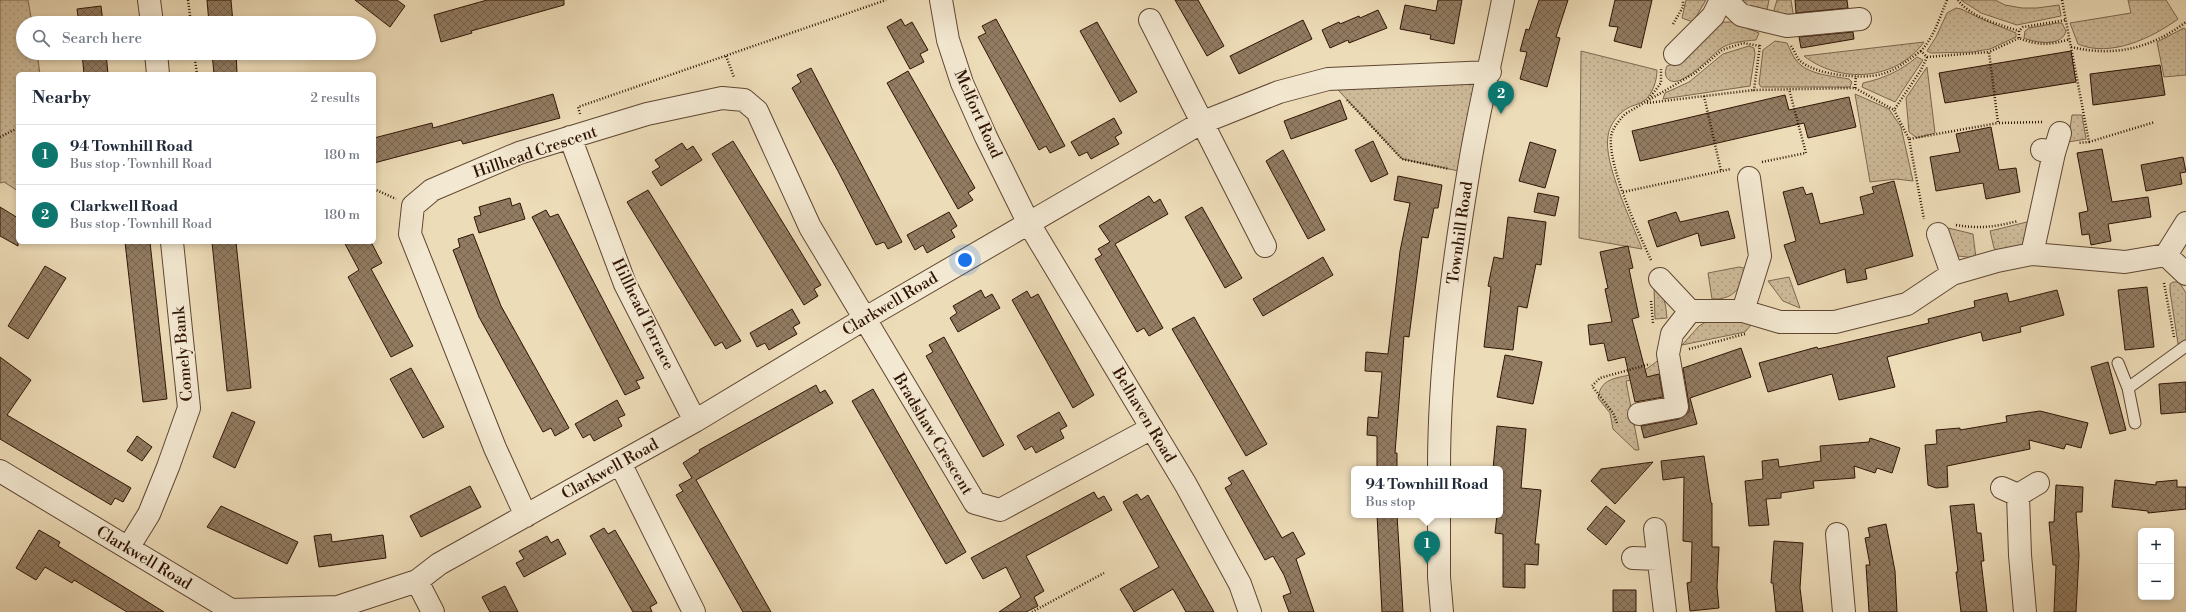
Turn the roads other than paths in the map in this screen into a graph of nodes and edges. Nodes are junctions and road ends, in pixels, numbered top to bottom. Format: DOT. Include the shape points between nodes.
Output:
graph roads {
  1 [pos="149,0"];
  2 [pos="941,0"];
  3 [pos="1503,0"];
  4 [pos="1721,0"];
  5 [pos="1726,0"];
  6 [pos="151,16"];
  7 [pos="1860,19"];
  8 [pos="1150,20"];
  9 [pos="1675,54"];
  10 [pos="157,60"];
  11 [pos="158,72"];
  12 [pos="1490,72"];
  13 [pos="1201,123"];
  14 [pos="578,135"];
  15 [pos="2053,145"];
  16 [pos="1742,173"];
  17 [pos="1028,222"];
  18 [pos="1936,224"];
  19 [pos="2186,224"];
  20 [pos="172,244"];
  21 [pos="1265,246"];
  22 [pos="2032,254"];
  23 [pos="2166,255"];
  24 [pos="1952,274"];
  25 [pos="2186,274"];
  26 [pos="1660,279"];
  27 [pos="1690,311"];
  28 [pos="1743,311"];
  29 [pos="864,319"];
  30 [pos="2186,346"];
  31 [pos="2118,363"];
  32 [pos="2128,388"];
  33 [pos="1639,414"];
  34 [pos="695,421"];
  35 [pos="2135,423"];
  36 [pos="1152,428"];
  37 [pos="620,463"];
  38 [pos="1439,466"];
  39 [pos="0,471"];
  40 [pos="2038,483"];
  41 [pos="526,516"];
  42 [pos="1439,518"];
  43 [pos="1655,529"];
  44 [pos="1837,534"];
  45 [pos="128,548"];
  46 [pos="1633,558"];
  47 [pos="1658,559"];
  48 [pos="417,581"];
  49 [pos="232,611"];
  50 [pos="433,612"];
  51 [pos="694,612"];
  52 [pos="1250,612"];
  53 [pos="1442,612"];
  54 [pos="1664,612"];
  55 [pos="1844,612"];
  56 [pos="2025,612"];
  1 -- 6 [label="street"];
  2 -- 17 [label="street, Melfort Road" via="948,40 962,83"];
  3 -- 12 [label="street, Townhill Road"];
  4 -- 9 [label="street" via="1713,16"];
  5 -- 7 [label="street" via="1741,15 1777,24"];
  8 -- 13 [label="street"];
  10 -- 11 [label="street"];
  12 -- 13 [label="street, Clarkwell Road" via="1328,78 1279,92"];
  12 -- 38 [label="street, Townhill Road" via="1468,173 1458,240 1439,409"];
  13 -- 17 [label="street, Clarkwell Road"];
  13 -- 21 [label="street"];
  14 -- 29 [label="street, Hillhead Crescent" via="647,114 722,98 744,100 757,111 810,227"];
  14 -- 34 [label="street, Hillhead Terrace" via="625,284"];
  14 -- 41 [label="street, Hillhead Crescent" via="519,153 432,190 413,206 410,234 486,428"];
  15 -- 22 [label="street"];
  16 -- 28 [label="street" via="1760,256"];
  17 -- 29 [label="street, Clarkwell Road"];
  17 -- 36 [label="street, Belhaven Road"];
  18 -- 24 [label="street"];
  19 -- 23 [label="street"];
  20 -- 45 [label="street, Comely Bank" via="189,408 149,514"];
  22 -- 23 [label="street" via="2125,262"];
  22 -- 24 [label="street"];
  23 -- 25 [label="street"];
  24 -- 28 [label="street" via="1907,304 1835,322 1780,322"];
  26 -- 27 [label="street"];
  27 -- 28 [label="street"];
  27 -- 33 [label="street" via="1672,334 1668,354 1677,407"];
  29 -- 34 [label="street, Clarkwell Road"];
  29 -- 36 [label="street, Bradshaw Crescent" via="975,503 1000,510"];
  30 -- 32 [label="lane"];
  31 -- 32 [label="lane"];
  32 -- 35 [label="lane"];
  34 -- 37 [label="street, Clarkwell Road"];
  36 -- 52 [label="street, Belhaven Road" via="1240,584"];
  37 -- 41 [label="street, Clarkwell Road"];
  37 -- 51 [label="street"];
  39 -- 45 [label="street, Clarkwell Road"];
  40 -- 56 [label="street" via="2010,491 2020,555"];
  41 -- 48 [label="street, Clarkwell Road" via="439,564"];
  42 -- 53 [label="street"];
  43 -- 47 [label="street"];
  44 -- 55 [label="street"];
  45 -- 49 [label="street, Clarkwell Road"];
  46 -- 47 [label="street"];
  47 -- 54 [label="street"];
  48 -- 49 [label="street, Clarkwell Road" via="338,607"];
  48 -- 50 [label="street"];
}
